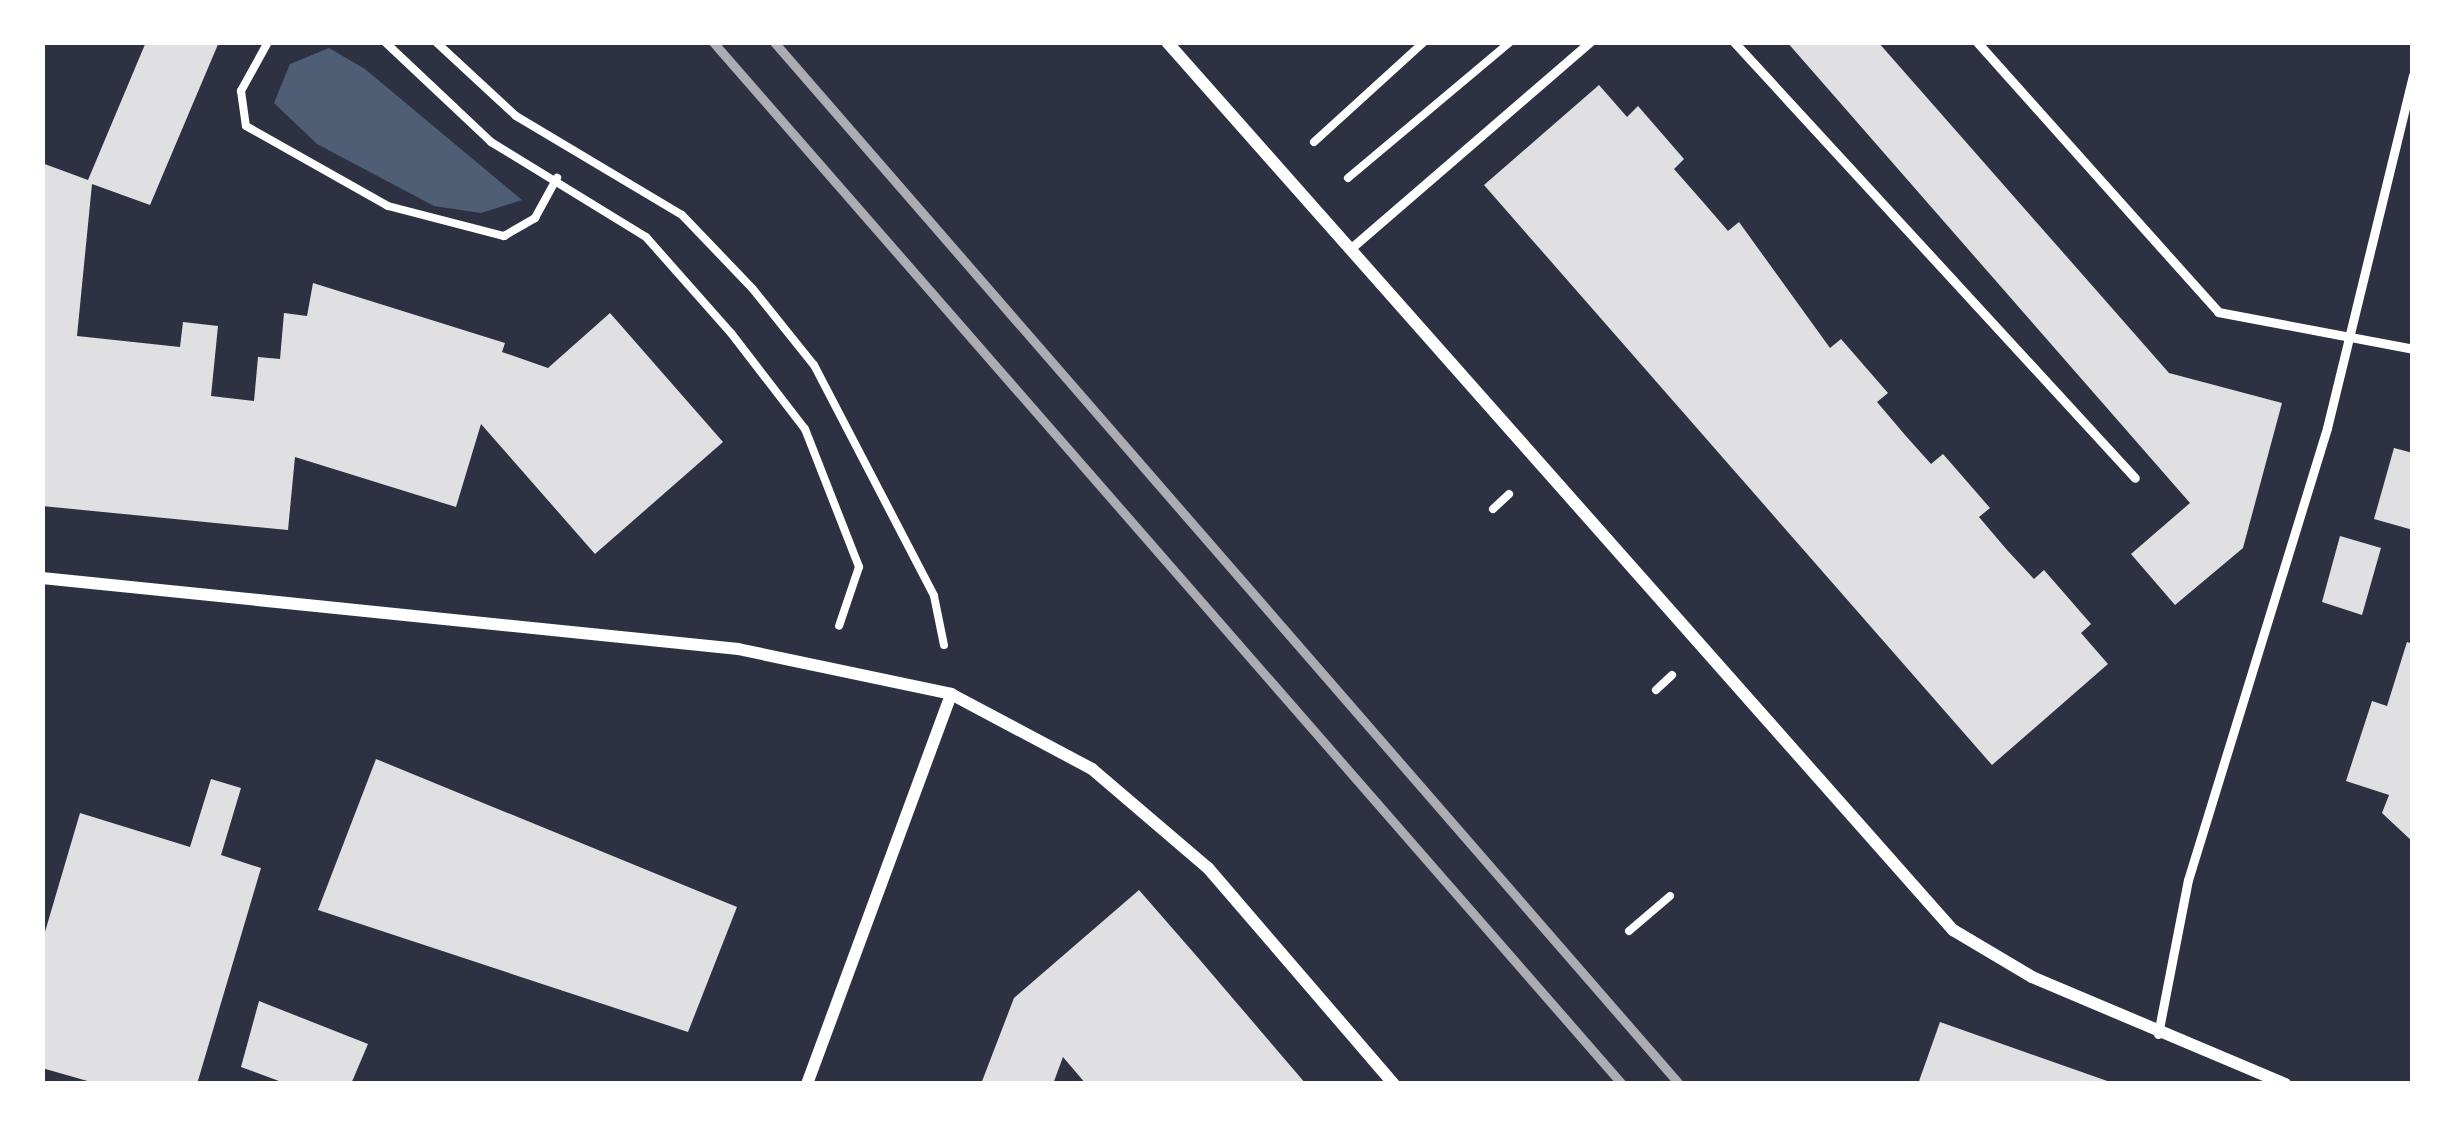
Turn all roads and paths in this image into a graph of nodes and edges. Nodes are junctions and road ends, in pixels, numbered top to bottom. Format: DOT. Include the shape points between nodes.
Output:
graph roads {
  1 [pos="268,42"];
  2 [pos="385,42"];
  3 [pos="436,42"];
  4 [pos="1167,42"];
  5 [pos="1424,42"];
  6 [pos="1510,42"];
  7 [pos="1590,42"];
  8 [pos="1734,42"];
  9 [pos="1977,42"];
  10 [pos="2413,75"];
  11 [pos="1283,169"];
  12 [pos="557,178"];
  13 [pos="1313,204"];
  14 [pos="1349,249"];
  15 [pos="2347,345"];
  16 [pos="2413,349"];
  17 [pos="2135,478"];
  18 [pos="42,578"];
  19 [pos="824,667"];
  20 [pos="952,694"];
  21 [pos="1670,896"];
  22 [pos="1629,931"];
  23 [pos="2158,1034"];
  24 [pos="807,1084"];
  25 [pos="1394,1084"];
  26 [pos="2285,1084"];
  1 -- 12 [label="path" via="241,91 246,126 368,196 504,236 535,218"];
  2 -- 12 [label="path" via="491,142"];
  3 -- 20 [label="path" via="516,116 682,215 784,326 934,596"];
  4 -- 11 [label="street"];
  5 -- 11 [label="path"];
  6 -- 13 [label="path"];
  7 -- 14 [label="lane"];
  8 -- 17 [label="lane"];
  9 -- 15 [label="lane" via="2218,312"];
  10 -- 15 [label="lane"];
  11 -- 13 [label="street"];
  12 -- 19 [label="path" via="646,237 805,429 860,567"];
  13 -- 14 [label="street"];
  14 -- 23 [label="street" via="1953,930"];
  15 -- 16 [label="lane"];
  15 -- 23 [label="lane" via="2188,880"];
  18 -- 19 [label="street"];
  19 -- 20 [label="street"];
  20 -- 24 [label="street"];
  20 -- 25 [label="street" via="1092,769 1208,868"];
  21 -- 22 [label="path"];
  23 -- 26 [label="street"];
}
